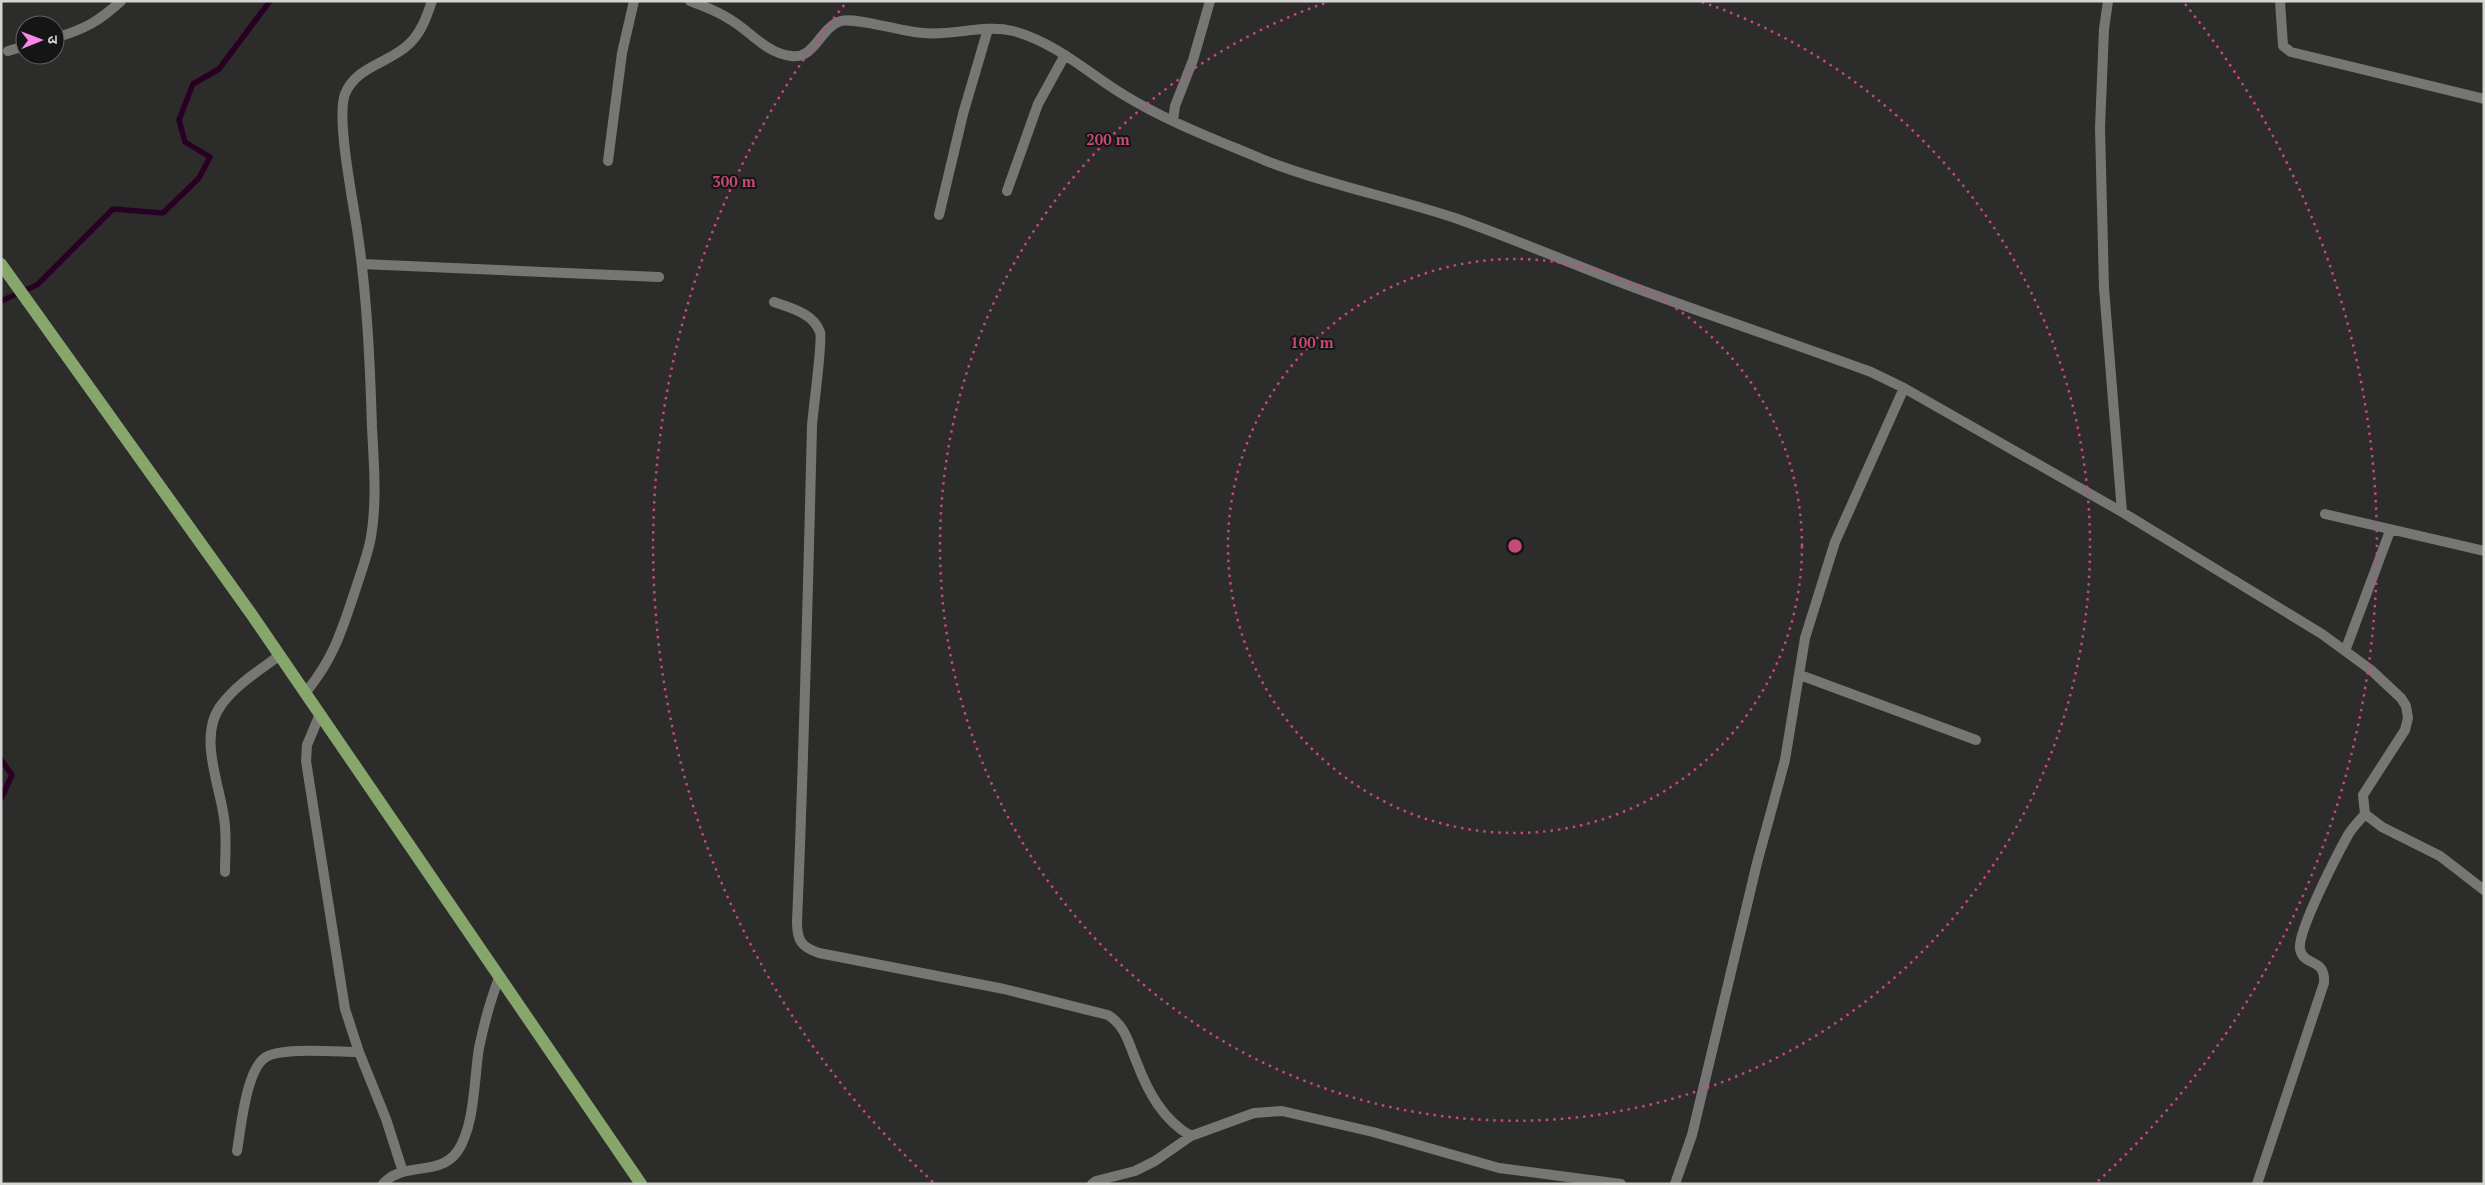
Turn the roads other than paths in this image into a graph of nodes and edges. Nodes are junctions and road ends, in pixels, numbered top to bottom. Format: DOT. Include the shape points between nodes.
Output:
graph roads {
  1 [pos="121,1"];
  2 [pos="432,1"];
  3 [pos="634,1"];
  4 [pos="690,1"];
  5 [pos="1210,1"];
  6 [pos="2108,1"];
  7 [pos="2280,1"];
  8 [pos="988,29"];
  9 [pos="65,35"];
  10 [pos="15,49"];
  11 [pos="8,51"];
  12 [pos="1065,55"];
  13 [pos="2484,99"];
  14 [pos="1173,121"];
  15 [pos="608,161"];
  16 [pos="1007,191"];
  17 [pos="939,215"];
  18 [pos="1,264"];
  19 [pos="362,264"];
  20 [pos="659,277"];
  21 [pos="774,302"];
  22 [pos="1904,388"];
  23 [pos="2122,512"];
  24 [pos="2325,514"];
  25 [pos="2390,531"];
  26 [pos="2484,551"];
  27 [pos="2344,650"];
  28 [pos="280,655"];
  29 [pos="1800,675"];
  30 [pos="306,692"];
  31 [pos="320,714"];
  32 [pos="1976,740"];
  33 [pos="2365,814"];
  34 [pos="225,872"];
  35 [pos="2484,890"];
  36 [pos="499,978"];
  37 [pos="359,1052"];
  38 [pos="1191,1136"];
  39 [pos="237,1151"];
  40 [pos="403,1172"];
  41 [pos="383,1184"];
  42 [pos="641,1184"];
  43 [pos="1092,1184"];
  44 [pos="1622,1184"];
  45 [pos="1675,1184"];
  46 [pos="2257,1184"];
  1 -- 9 [label="street" via="100,21"];
  2 -- 19 [label="street" via="420,30 410,43 363,72 345,94 342,110 346,160"];
  3 -- 15 [label="street" via="622,53"];
  4 -- 8 [label="street" via="731,20 762,44 793,57 813,49 822,36 844,20 899,31 937,34"];
  5 -- 14 [label="street" via="1193,60 1175,106"];
  6 -- 23 [label="street" via="2100,128 2104,288"];
  7 -- 13 [label="street" via="2283,46 2291,52"];
  8 -- 12 [label="street" via="1030,36"];
  8 -- 17 [label="street" via="963,114"];
  10 -- 11 [label="street"];
  12 -- 14 [label="street" via="1124,95"];
  12 -- 16 [label="street" via="1035,111"];
  14 -- 22 [label="street" via="1278,165 1455,218 1862,369"];
  18 -- 28 [label="main road"];
  19 -- 20 [label="street"];
  19 -- 30 [label="street" via="374,461 371,538 339,639 328,664"];
  21 -- 38 [label="street" via="798,310 814,321 821,333 813,404 798,939 808,949 819,953 1004,989 1108,1015 1120,1024 1150,1093 1163,1113"];
  22 -- 23 [label="street"];
  22 -- 29 [label="street" via="1835,542 1805,638"];
  23 -- 27 [label="street" via="2278,606"];
  24 -- 25 [label="street"];
  25 -- 26 [label="street"];
  25 -- 27 [label="street"];
  27 -- 33 [label="street" via="2401,698 2408,718 2405,730 2363,795"];
  28 -- 30 [label="main road"];
  28 -- 34 [label="street" via="234,690 220,706 214,722 212,768 225,820"];
  29 -- 32 [label="street"];
  29 -- 45 [label="street" via="1785,760 1692,1135"];
  30 -- 31 [label="main road"];
  31 -- 36 [label="main road"];
  31 -- 37 [label="street" via="307,745 306,761 345,1009"];
  33 -- 35 [label="street" via="2440,856"];
  33 -- 46 [label="street" via="2348,834 2303,928 2300,950 2304,958 2320,966 2325,973 2324,983"];
  36 -- 40 [label="street" via="481,1039 466,1133 458,1151 435,1167"];
  36 -- 42 [label="main road"];
  37 -- 39 [label="street" via="284,1052 267,1056 252,1076"];
  37 -- 40 [label="street"];
  38 -- 43 [label="street" via="1149,1165"];
  38 -- 44 [label="street" via="1254,1112 1282,1112 1374,1132 1499,1168"];
  40 -- 41 [label="street" via="390,1176"];
}
